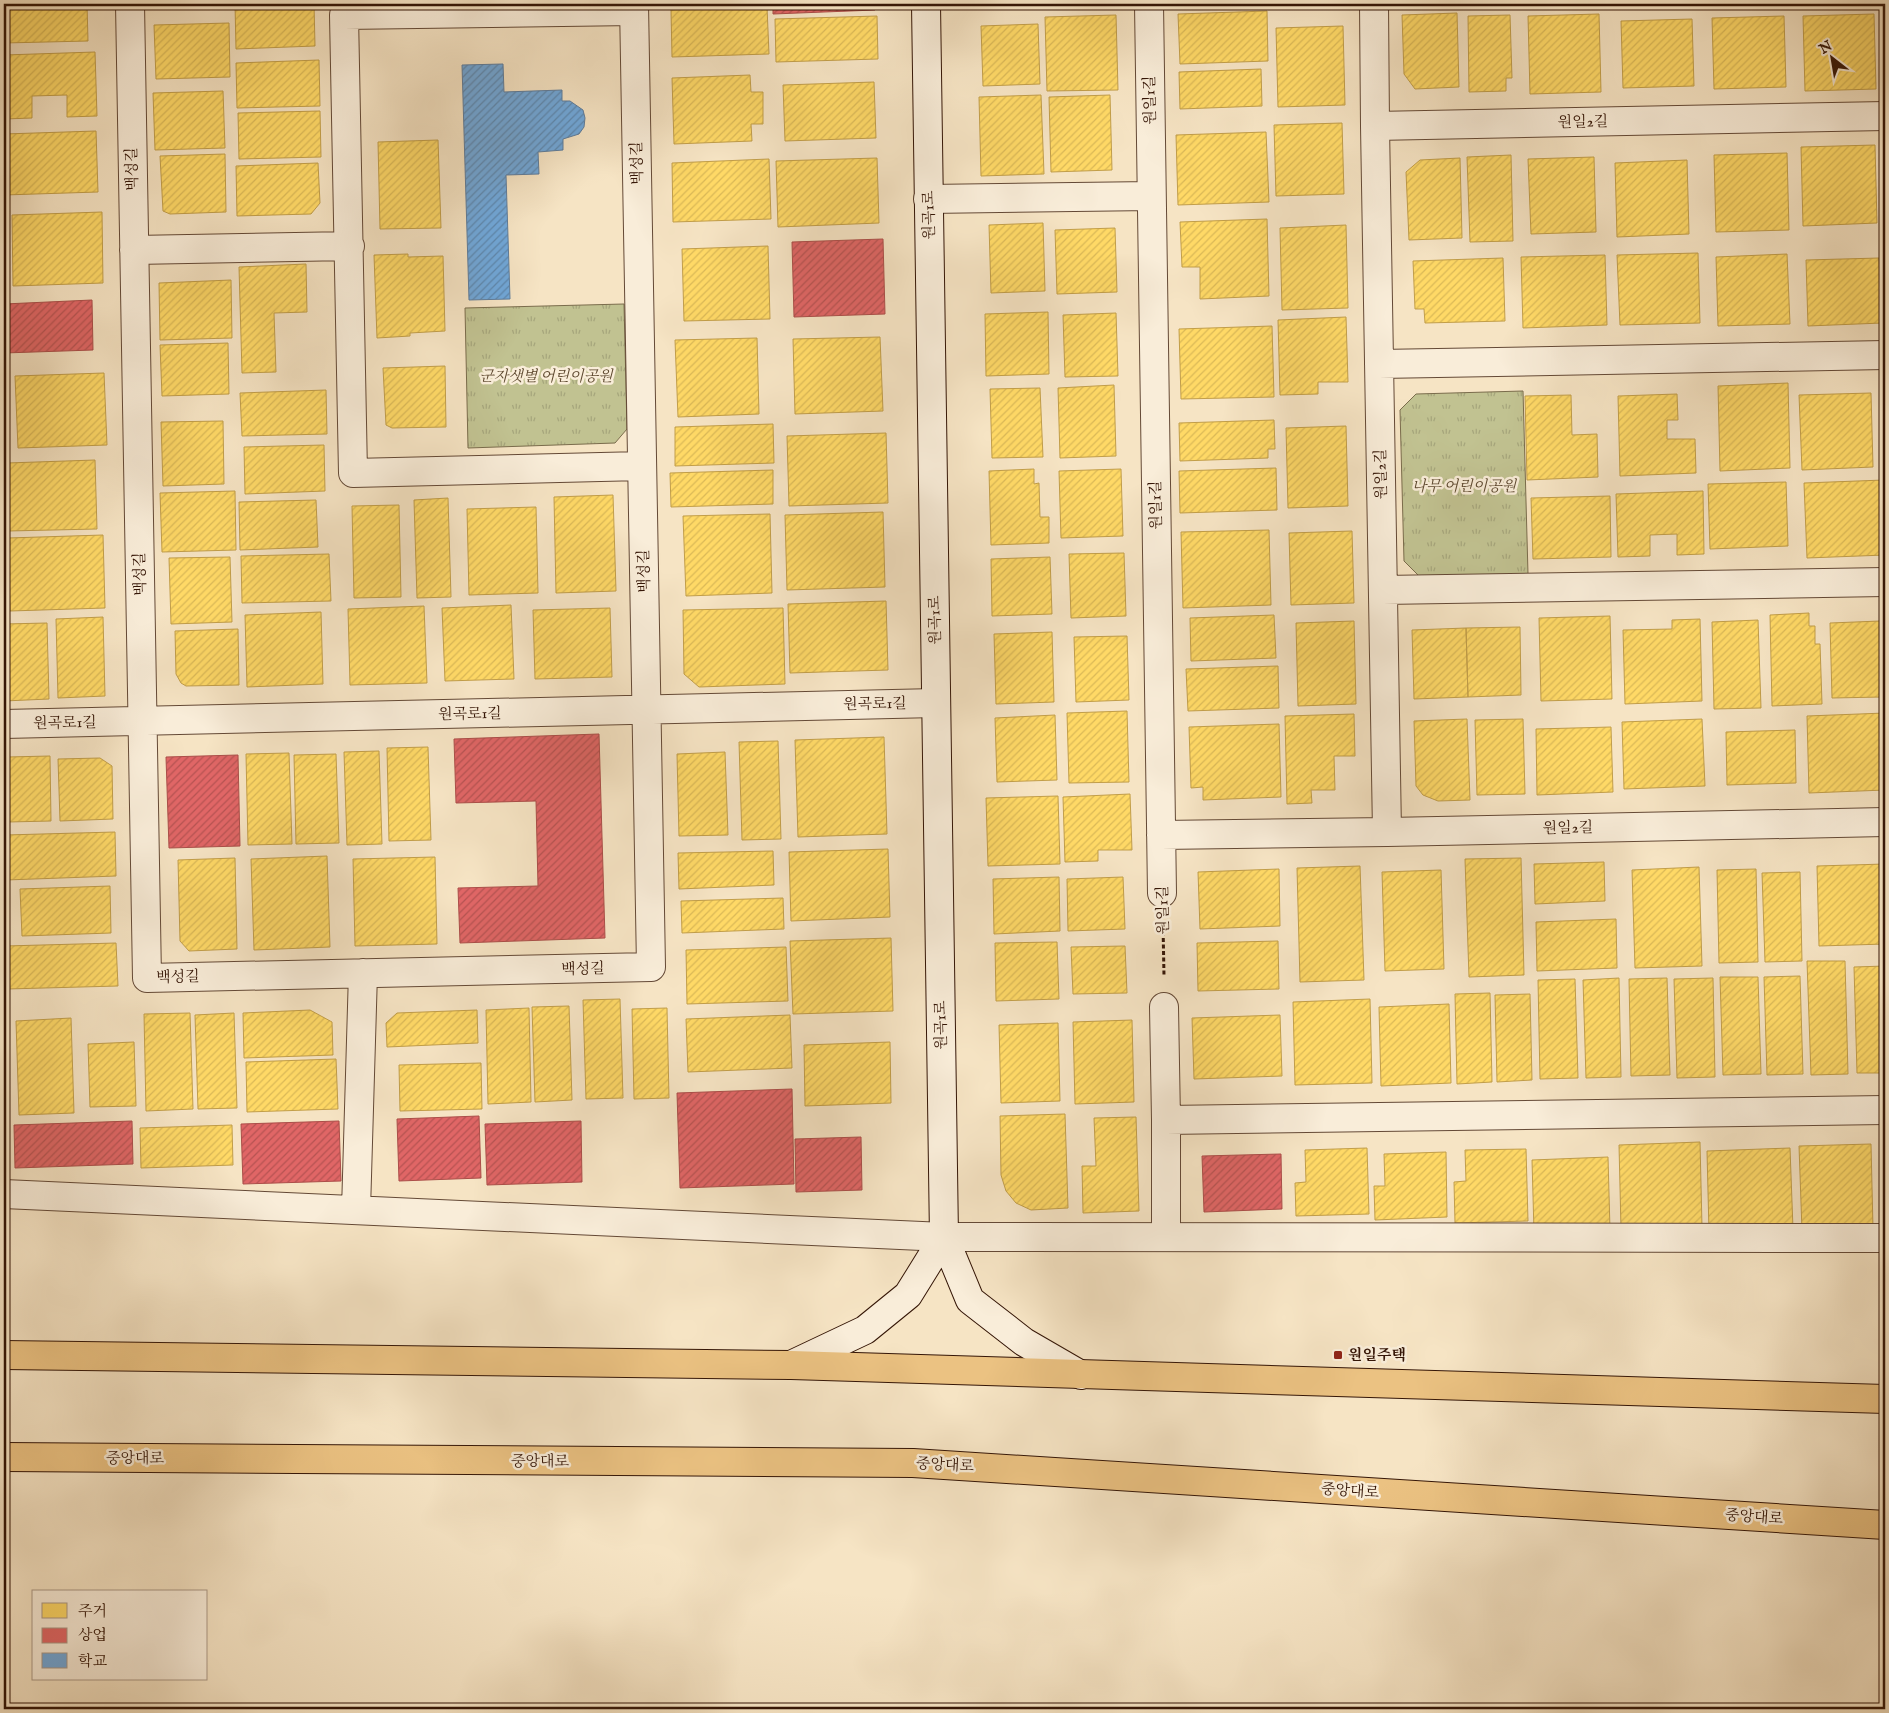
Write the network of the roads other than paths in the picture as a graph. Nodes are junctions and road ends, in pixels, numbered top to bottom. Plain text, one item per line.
1 (130, 4) edge
2 (926, 4) edge
3 (1149, 4) edge
4 (1374, 4) edge
5 (634, 8) edge
6 (1885, 116) edge
7 (1376, 126) junction
8 (1151, 196) junction
9 (928, 199) junction
10 (350, 246) junction
11 (134, 250) junction
12 (1885, 355) edge
13 (1379, 364) junction
14 (642, 466) junction
15 (1885, 582) edge
16 (1383, 590) junction
17 (936, 703) junction
18 (647, 710) junction
19 (142, 721) junction
20 (4, 724) edge
21 (1885, 822) edge
22 (1386, 832) junction
23 (1162, 835) junction
24 (1162, 893) road end
25 (363, 974) junction
26 (1164, 1007) road end
27 (1885, 1110) edge
28 (1166, 1120) junction
29 (4, 1194) edge
30 (356, 1210) junction
31 (944, 1237) junction
32 (1166, 1237) junction
33 (1885, 1238) edge
34 (10, 1351) edge
35 (791, 1365) junction
36 (1081, 1375) junction
37 (1885, 1399) edge
38 (4, 1457) edge
39 (1885, 1525) edge

1 - 11 street, 백성길
2 - 9 street, 원곡1로
3 - 8 street, 원일1길
4 - 7 street
5 - 10 street, 백성길
5 - 14 street, 백성길
6 - 7 street, 원일2길
7 - 13 street, 원일2길
8 - 9 street
8 - 23 street, 원일1길
9 - 17 street, 원곡1로
10 - 11 street
10 - 14 street, 백성길
11 - 19 street, 백성길
12 - 13 street
13 - 16 street, 원일2길
14 - 18 street, 백성길
15 - 16 street
16 - 22 street, 원일2길
17 - 18 street, 원곡로1길
17 - 31 street, 원곡1로
18 - 19 street, 원곡로1길
18 - 25 street, 백성길
19 - 20 street, 원곡로1길
19 - 25 street, 백성길
21 - 22 street, 원일2길
22 - 23 street
23 - 24 street, 원일1길
25 - 30 street
26 - 28 street
27 - 28 street
28 - 32 street
29 - 30 street
30 - 31 street
31 - 32 street
31 - 35 street
31 - 36 street
32 - 33 street
34 - 35 main road
35 - 36 main road
36 - 37 main road
38 - 39 main road, 중앙대로

